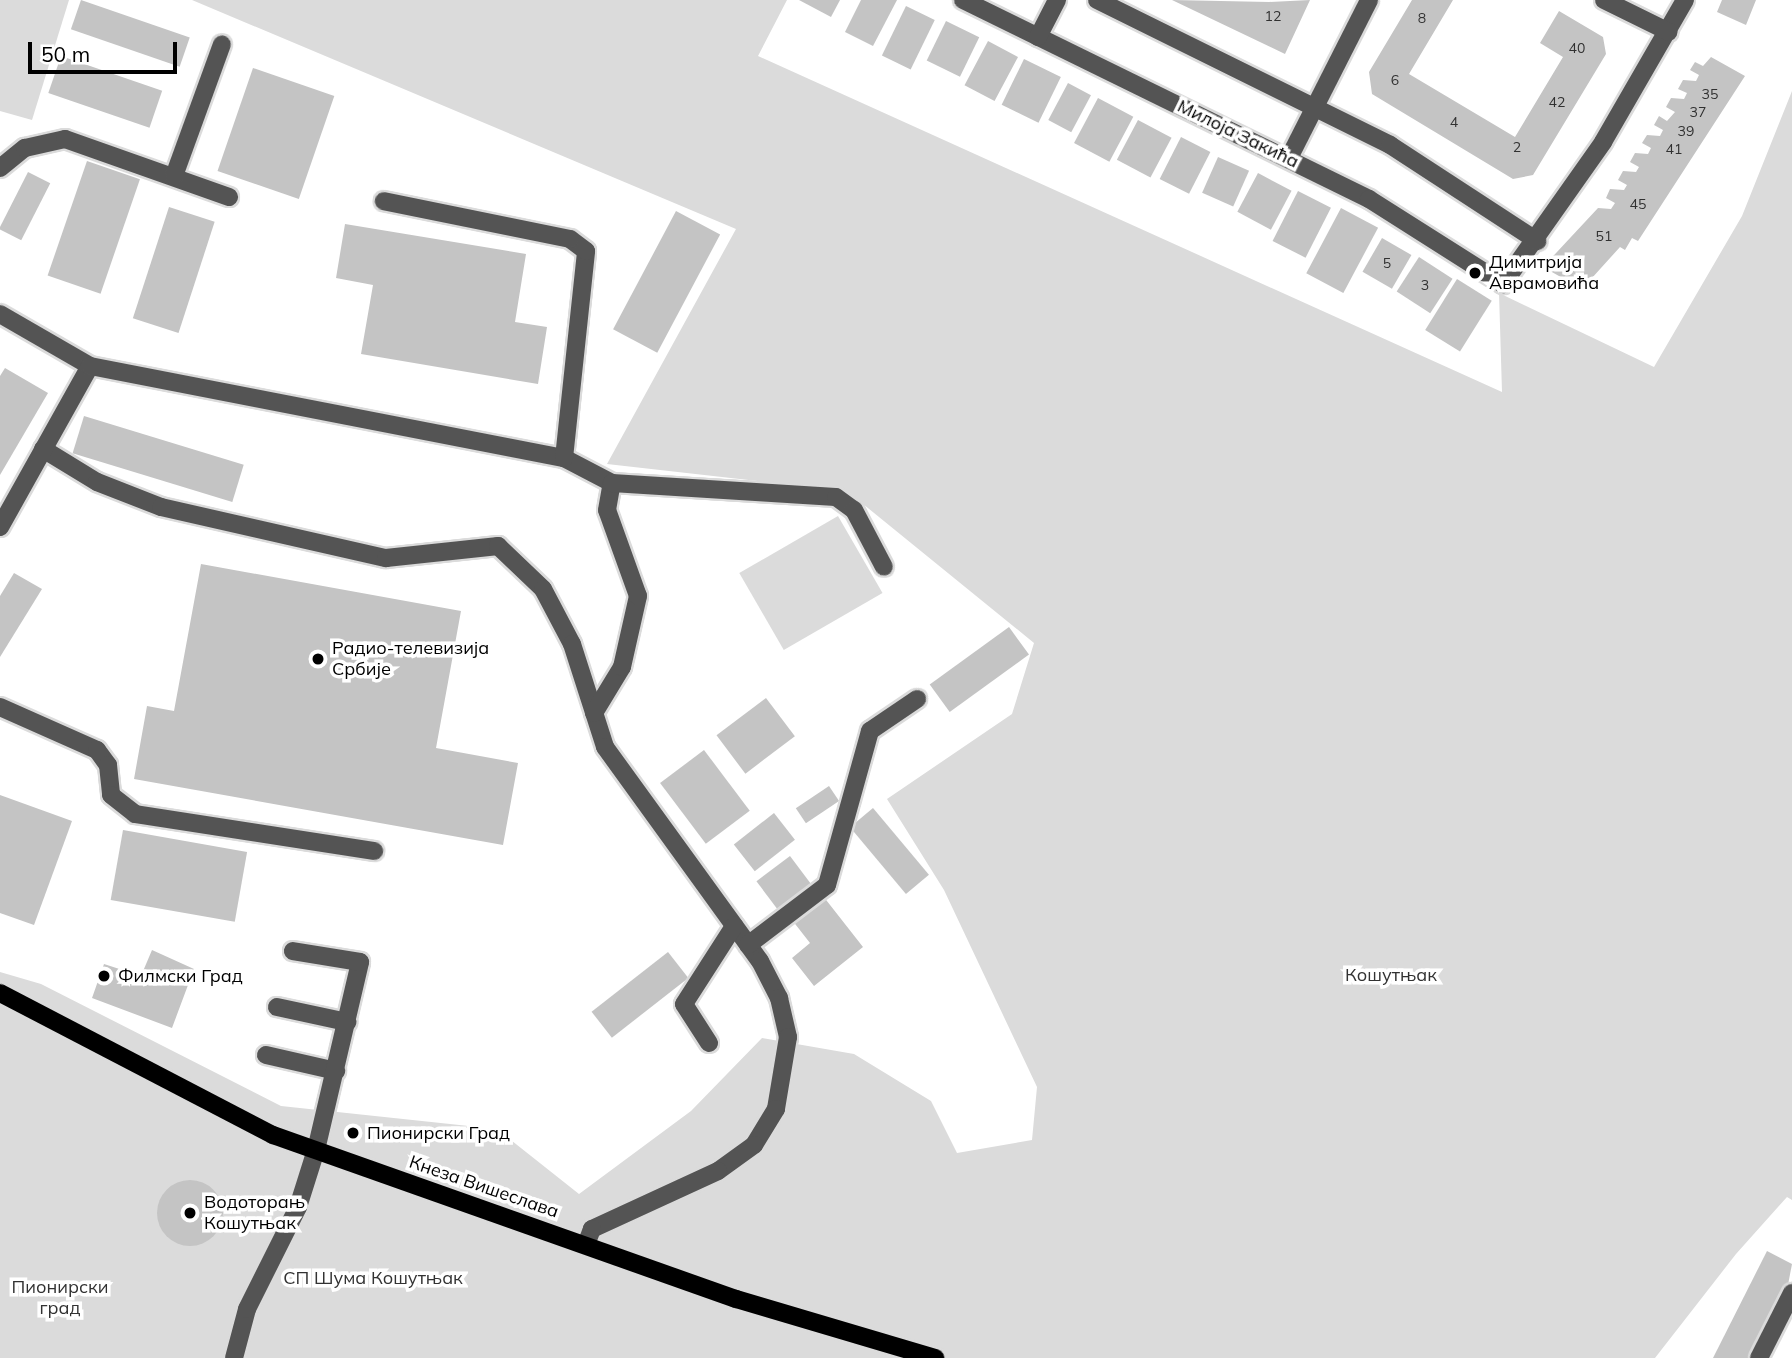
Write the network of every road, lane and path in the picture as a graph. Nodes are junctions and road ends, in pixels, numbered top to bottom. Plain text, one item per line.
1 (963, 0) edge
2 (1057, 0) edge
3 (1097, 0) edge
4 (1369, 0) edge
5 (1604, 0) edge
6 (1685, 0) edge
7 (1669, 32) junction
8 (1038, 37) junction
9 (222, 44) dead end
10 (1314, 108) junction
11 (1289, 158) junction
12 (0, 168) edge
13 (174, 176) junction
14 (229, 197) dead end
15 (384, 201) dead end
16 (1537, 241) junction
17 (0, 313) edge
18 (90, 366) junction
19 (43, 449) junction
20 (564, 458) junction
21 (612, 483) junction
22 (0, 527) edge
23 (884, 567) dead end
24 (917, 699) dead end
25 (0, 707) edge
26 (594, 713) junction
27 (374, 851) dead end
28 (734, 926) junction
29 (748, 945) junction
30 (293, 951) dead end
31 (0, 993) edge
32 (277, 1007) dead end
33 (347, 1022) junction
34 (709, 1043) dead end
35 (266, 1055) dead end
36 (336, 1071) junction
37 (316, 1150) junction
38 (586, 1245) junction
39 (1792, 1293) edge
40 (234, 1358) edge
41 (935, 1358) edge
42 (1759, 1358) edge

1 - 8 street, Милоја Закића
2 - 8 street
3 - 10 street
4 - 10 street
5 - 7 street
6 - 7 street
7 - 16 street
8 - 11 street, Милоја Закића
9 - 13 street
10 - 11 street
10 - 16 street
11 - 16 street, Милоја Закића
12 - 13 street
13 - 14 street
15 - 20 street
17 - 18 street
18 - 19 street
18 - 20 street
19 - 22 street
19 - 26 street
20 - 21 street
21 - 23 street
21 - 26 street
24 - 29 street
25 - 27 street
26 - 28 street
28 - 29 street
28 - 34 street
29 - 38 street
30 - 33 street
31 - 37 main road, Кнеза Вишеслава
32 - 33 street
33 - 36 street
35 - 36 street
36 - 37 street
37 - 38 main road, Кнеза Вишеслава
37 - 40 street
38 - 41 main road, Кнеза Вишеслава
39 - 42 street

